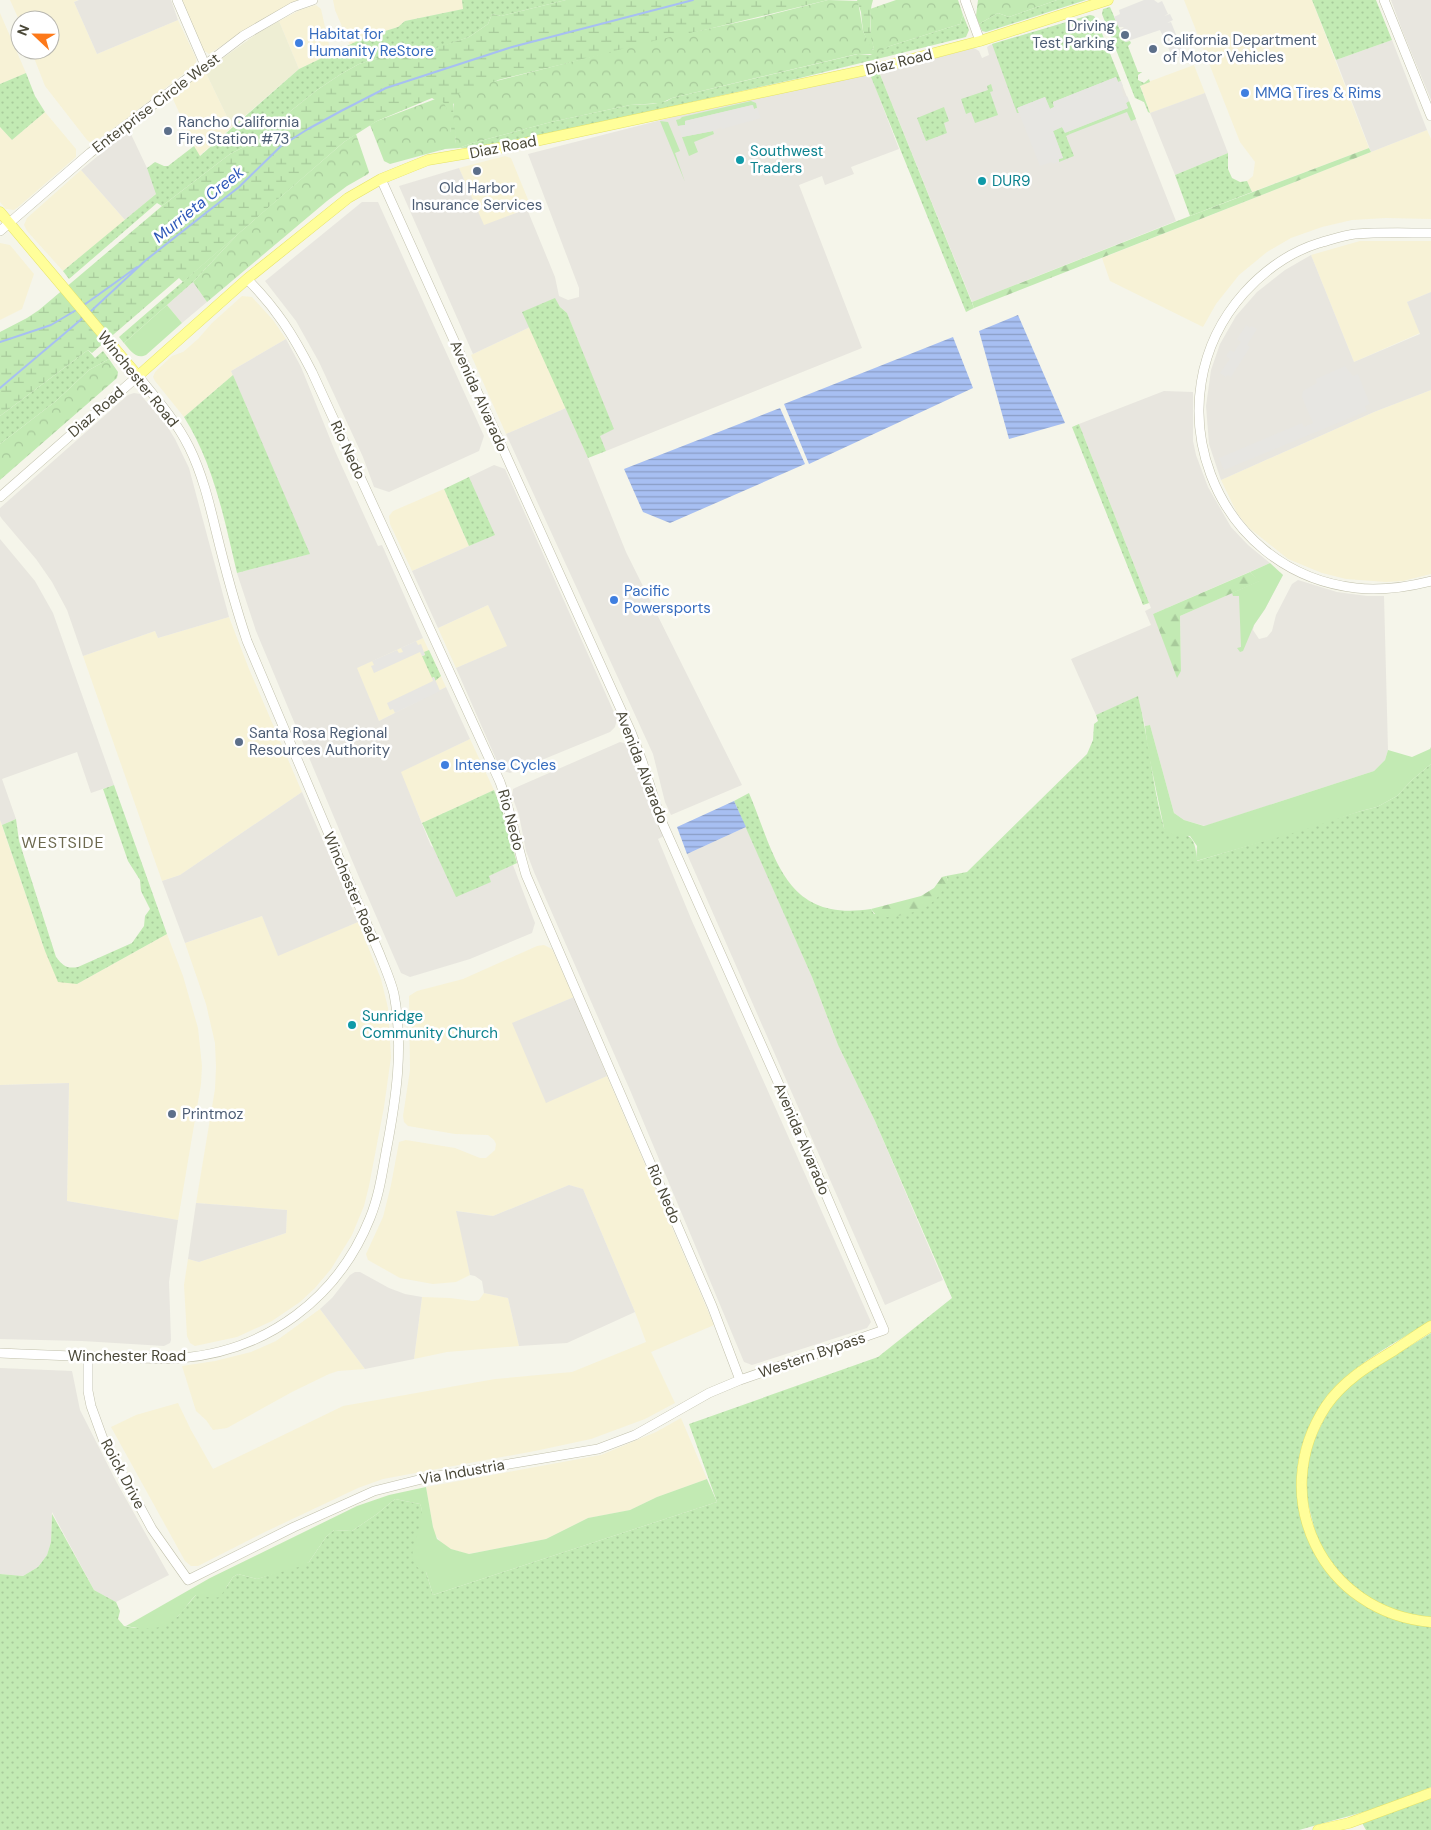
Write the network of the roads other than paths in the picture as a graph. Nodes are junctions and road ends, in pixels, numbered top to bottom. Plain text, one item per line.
1 (177, 0) edge
2 (313, 0) edge
3 (965, 0) edge
4 (1108, 0) edge
5 (1384, 0) edge
6 (980, 41) junction
7 (205, 65) junction
8 (1431, 116) edge
9 (381, 179) junction
10 (0, 212) edge
11 (10, 223) junction
12 (0, 231) edge
13 (1431, 233) edge
14 (247, 279) junction
15 (138, 376) junction
16 (0, 497) edge
17 (1431, 581) edge
18 (1431, 1326) edge
19 (884, 1330) joint
20 (0, 1353) edge
21 (88, 1357) junction
22 (740, 1380) junction
23 (188, 1580) joint
24 (1431, 1622) edge
25 (1431, 1793) edge
26 (1350, 1826) edge
27 (1318, 1830) edge

1 - 7 street
2 - 7 street, Enterprise Circle West
3 - 6 street
4 - 6 main road, Diaz Road
5 - 8 street
6 - 9 main road, Diaz Road
7 - 11 street, Enterprise Circle West
9 - 14 main road, Diaz Road
9 - 19 street, Avenida Alvarado
10 - 11 main road, Winchester Road
11 - 12 street, Enterprise Circle West
11 - 15 main road, Winchester Road
13 - 17 street
14 - 15 main road, Diaz Road
14 - 22 street, Rio Nedo
15 - 16 street, Diaz Road
15 - 21 street, Winchester Road
18 - 24 main road
19 - 22 street, Western Bypass
20 - 21 street, Winchester Road
21 - 23 street, Roick Drive
22 - 23 street, Via Industria
25 - 26 main road
26 - 27 main road

